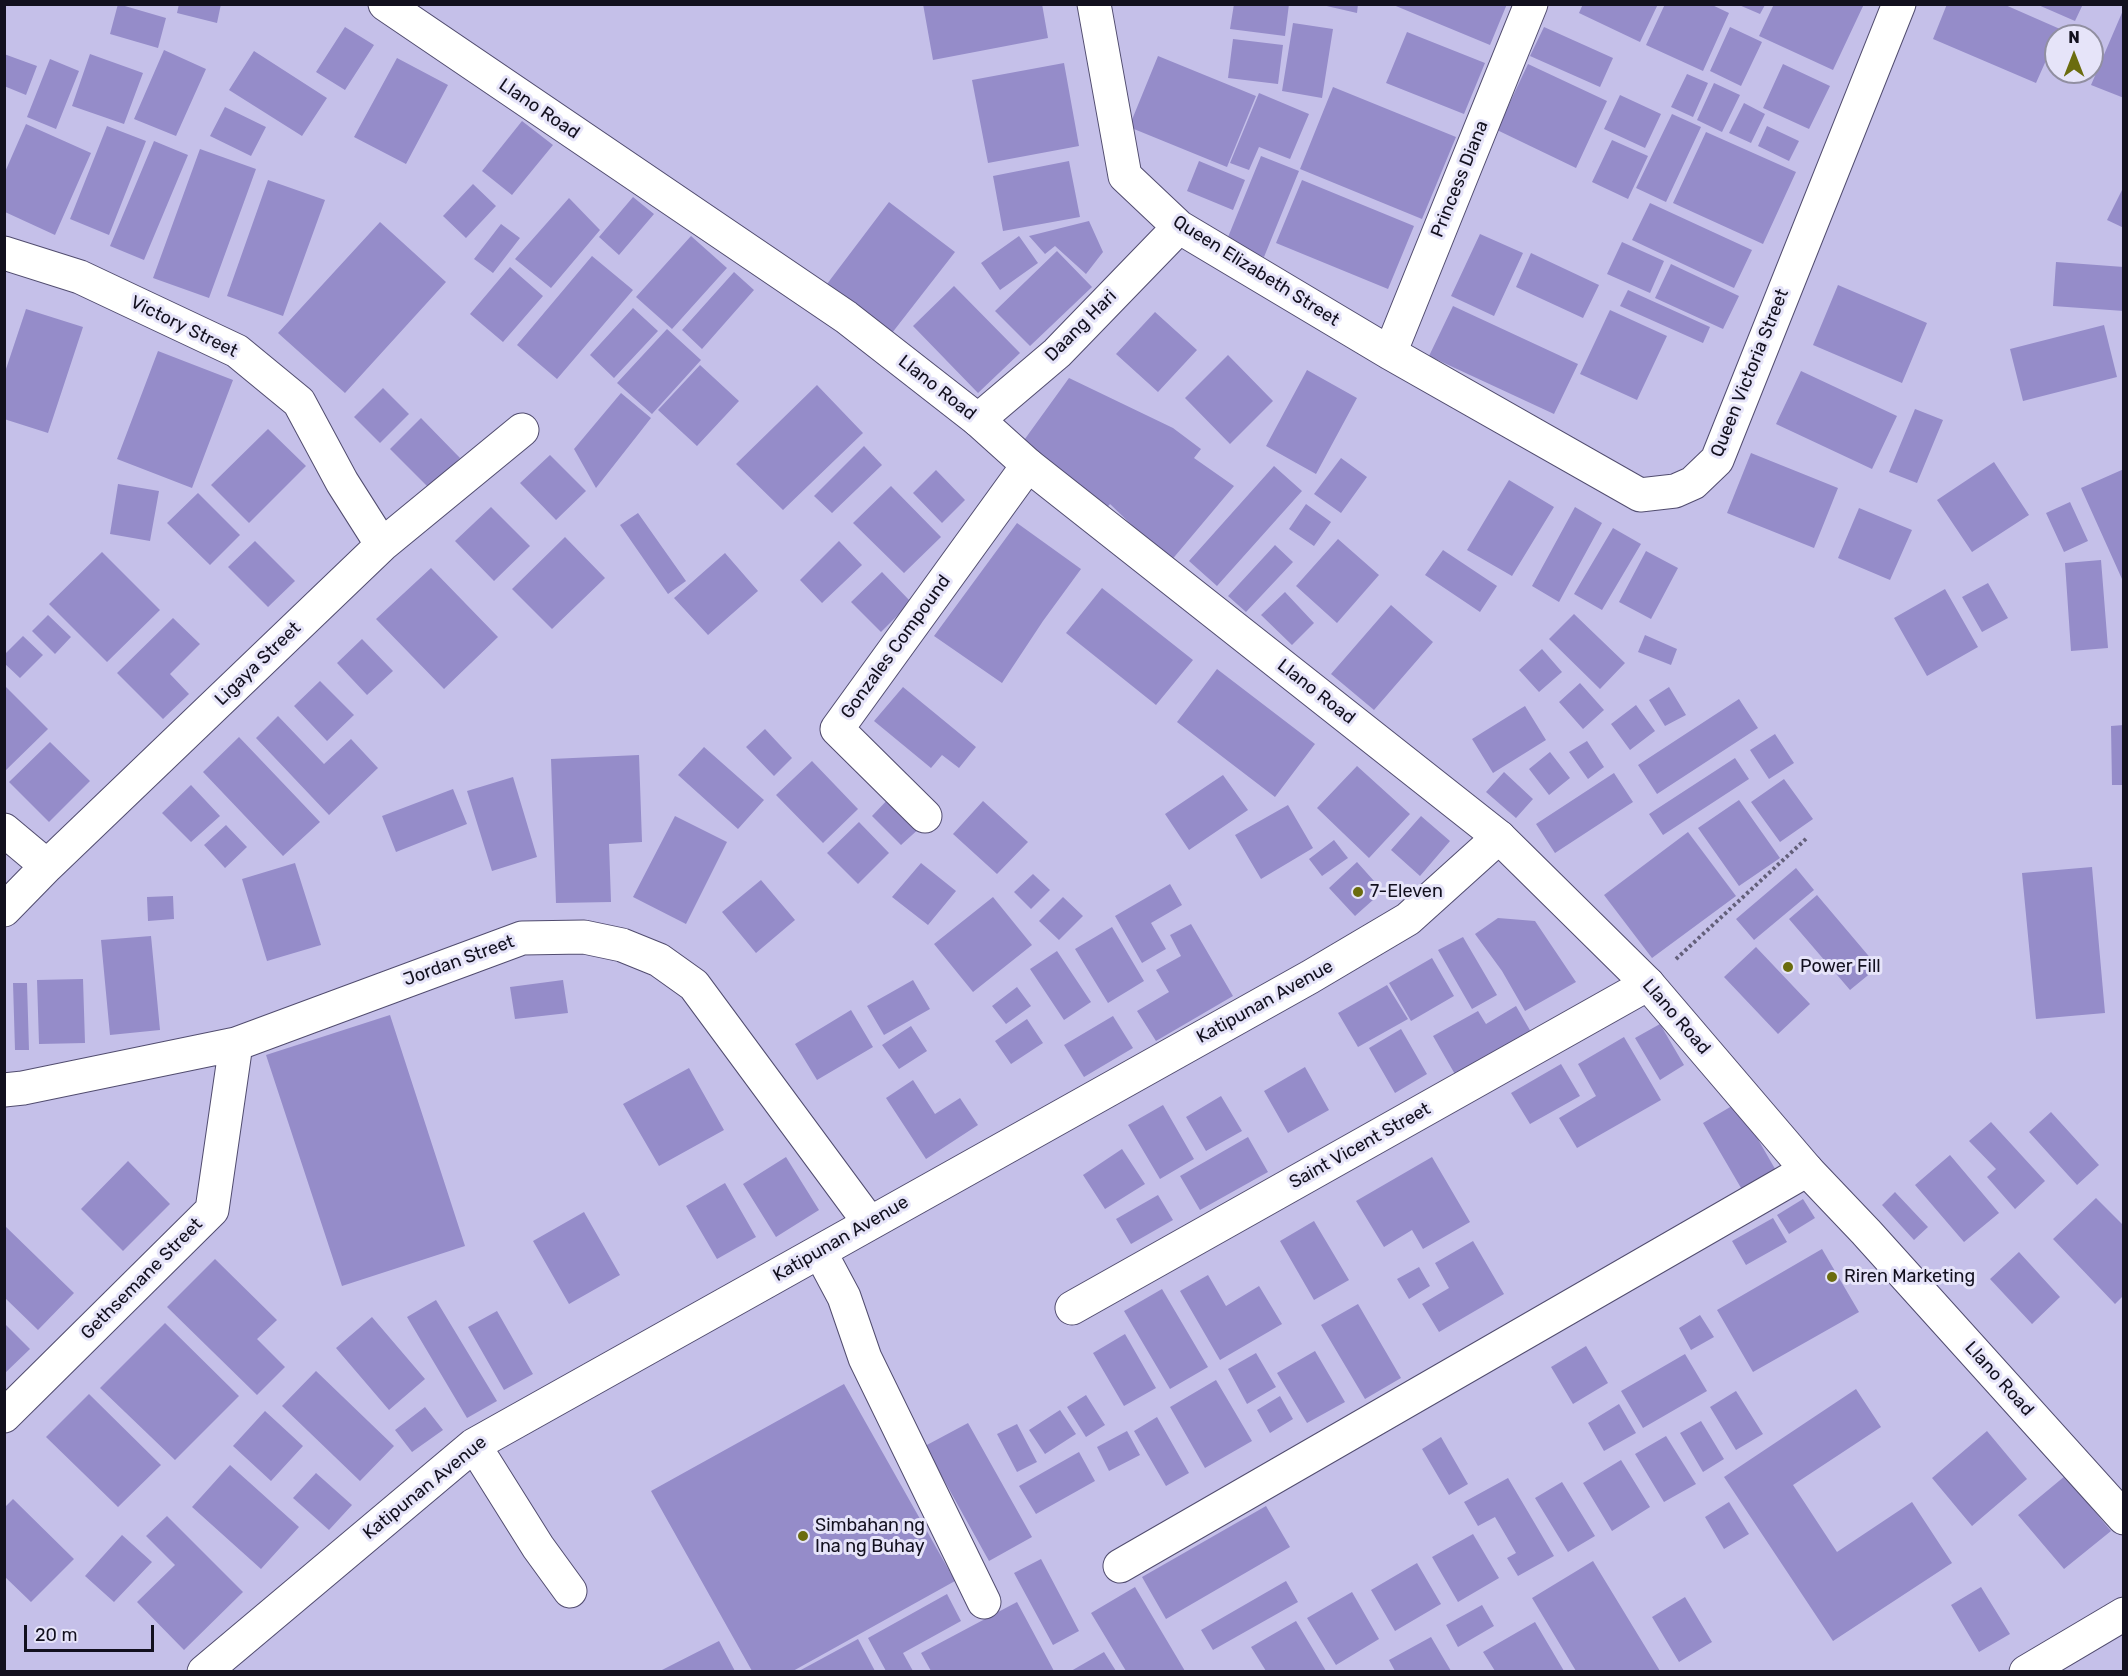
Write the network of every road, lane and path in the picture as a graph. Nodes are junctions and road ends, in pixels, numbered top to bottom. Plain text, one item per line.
1 (385, 4) edge
2 (1094, 4) edge
3 (1531, 4) edge
4 (1899, 4) edge
5 (1179, 227) junction
6 (4, 253) edge
7 (1390, 353) junction
8 (978, 420) junction
9 (522, 430) dead end
10 (1028, 465) junction
11 (382, 545) junction
12 (926, 816) dead end
13 (4, 830) edge
14 (1499, 837) junction
15 (1808, 837) dead end
16 (47, 866) junction
17 (4, 910) edge
18 (1648, 984) junction
19 (236, 1044) junction
20 (4, 1090) edge
21 (1807, 1170) junction
22 (869, 1222) junction
23 (820, 1252) junction
24 (1072, 1308) dead end
25 (4, 1416) edge
26 (474, 1445) junction
27 (2124, 1518) edge
28 (1120, 1566) dead end
29 (570, 1591) dead end
30 (984, 1602) dead end
31 (2124, 1614) edge
32 (204, 1671) edge
33 (2026, 1671) edge

1 - 8 street, Llano Road
2 - 5 street, Queen Elizabeth Street
3 - 7 street, Princess Diana
4 - 7 street, Queen Victoria Street
5 - 7 street, Queen Elizabeth Street
5 - 8 street, Daang Hari
6 - 11 street, Victory Street
8 - 10 street, Llano Road
9 - 11 street, Ligaya Street
10 - 12 street, Gonzales Compound
10 - 14 street, Llano Road
11 - 16 street, Ligaya Street
13 - 16 street
14 - 18 street, Llano Road
14 - 22 street, Katipunan Avenue
15 - 18 path
16 - 17 street, Ligaya Street
18 - 21 street, Llano Road
18 - 24 street, Saint Vicent Street
19 - 20 street, Jordan Street
19 - 22 street, Jordan Street
19 - 25 street, Gethsemane Street
21 - 27 street, Llano Road
21 - 28 street
22 - 23 street, Katipunan Avenue
23 - 26 street, Katipunan Avenue
23 - 30 street
26 - 29 street
26 - 32 street, Katipunan Avenue
31 - 33 street

